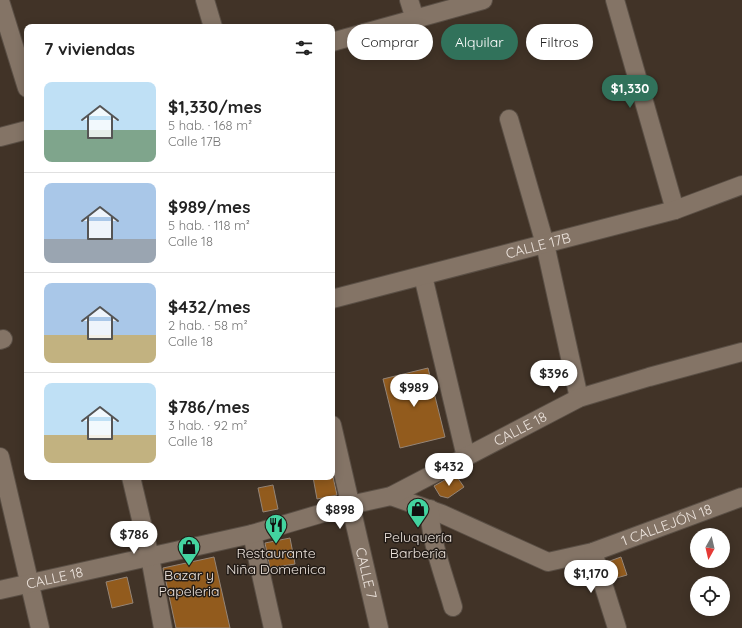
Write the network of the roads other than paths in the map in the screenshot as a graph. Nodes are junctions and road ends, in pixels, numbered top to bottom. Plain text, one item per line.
1 (205, 0) edge
2 (409, 0) edge
3 (483, 0) edge
4 (615, 0) edge
5 (0, 1) edge
6 (415, 19) junction
7 (212, 24) edge
8 (335, 41) edge
9 (24, 78) edge
10 (509, 119) dead end
11 (24, 131) edge
12 (0, 138) edge
13 (742, 185) edge
14 (674, 210) junction
15 (545, 244) junction
16 (423, 276) junction
17 (335, 298) edge
18 (742, 352) edge
19 (579, 398) junction
20 (335, 438) edge
21 (0, 457) edge
22 (466, 457) junction
23 (132, 480) edge
24 (391, 496) junction
25 (742, 497) edge
26 (350, 505) junction
27 (430, 510) junction
28 (252, 534) junction
29 (593, 552) junction
30 (150, 557) junction
31 (31, 583) junction
32 (0, 590) edge
33 (453, 607) dead end
34 (40, 628) edge
35 (163, 628) edge
36 (272, 628) edge
37 (379, 628) edge
38 (617, 628) edge

1 - 7 street
2 - 6 street
3 - 6 street
4 - 14 street
5 - 9 street
6 - 8 street
10 - 15 street
11 - 12 street
13 - 14 street, CALLE 17B
14 - 15 street, CALLE 17B
15 - 16 street, CALLE 17B
15 - 19 street
16 - 17 street, CALLE 17B
16 - 22 street
18 - 19 street, CALLE 18
19 - 22 street, CALLE 18
20 - 26 street, CALLE 7
21 - 31 street
22 - 24 street, CALLE 18
23 - 30 street
24 - 26 street, CALLE 18
24 - 27 street, 1 CALLEJÓN 18
25 - 29 street, 1 CALLEJÓN 18
26 - 28 street, CALLE 18
26 - 37 street, CALLE 7
27 - 29 street, 1 CALLEJÓN 18
27 - 33 street
28 - 30 street, CALLE 18
28 - 36 street
29 - 38 street
30 - 31 street, CALLE 18
30 - 35 street
31 - 32 street, CALLE 18
31 - 34 street

